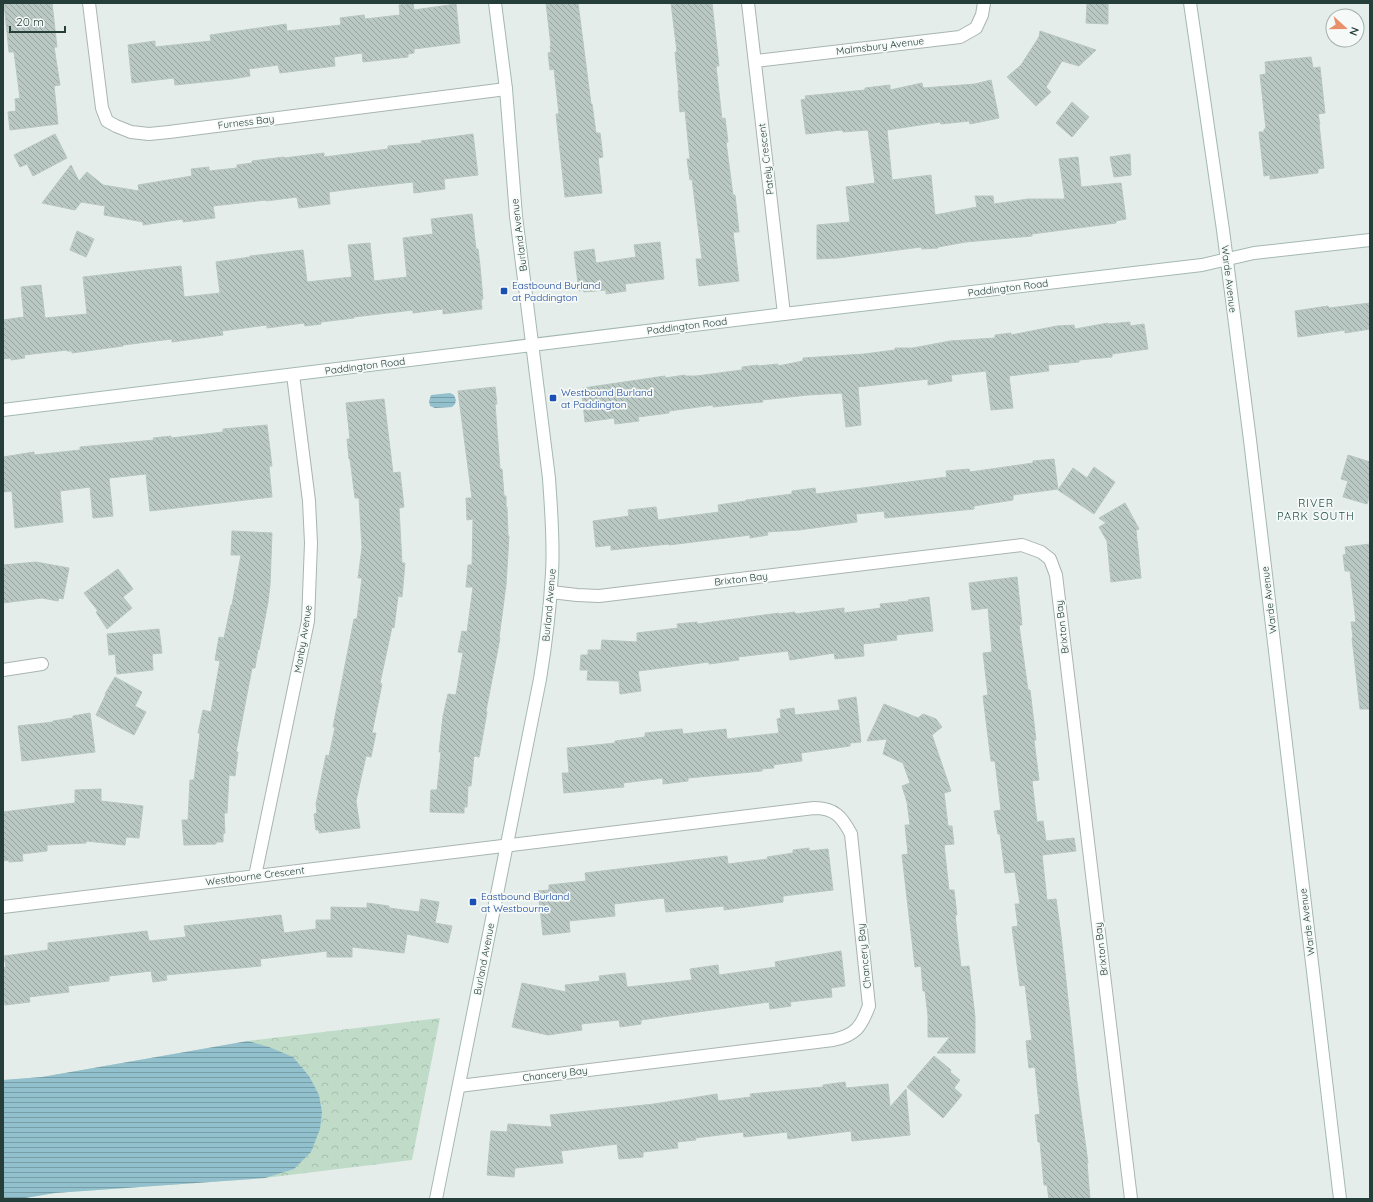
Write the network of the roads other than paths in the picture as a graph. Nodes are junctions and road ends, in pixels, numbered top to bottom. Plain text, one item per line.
1 (89, 3) edge
2 (495, 3) edge
3 (748, 3) edge
4 (984, 3) edge
5 (1190, 3) edge
6 (755, 61) junction
7 (506, 89) junction
8 (1370, 240) edge
9 (1227, 260) junction
10 (784, 314) junction
11 (533, 345) junction
12 (293, 375) junction
13 (3, 410) edge
14 (551, 592) junction
15 (42, 664) dead end
16 (3, 670) edge
17 (507, 846) junction
18 (255, 876) junction
19 (3, 907) edge
20 (459, 1086) junction
21 (436, 1199) edge
22 (1131, 1199) edge
23 (1340, 1199) edge

1 - 7 street, Furness Bay
2 - 7 street, Burland Avenue
3 - 6 street, Pately Crescent
4 - 6 street, Malmsbury Avenue
5 - 9 street, Warde Avenue
6 - 10 street, Pately Crescent
7 - 11 street, Burland Avenue
8 - 9 street, Paddington Road
9 - 10 street, Paddington Road
9 - 23 street, Warde Avenue
10 - 11 street, Paddington Road
11 - 12 street, Paddington Road
11 - 14 street, Burland Avenue
12 - 13 street, Paddington Road
12 - 18 street, Manby Avenue
14 - 17 street, Burland Avenue
14 - 22 street, Brixton Bay
15 - 16 street
17 - 18 street, Westbourne Crescent
17 - 20 street, Burland Avenue
17 - 20 street, Chancery Bay
18 - 19 street, Westbourne Crescent
20 - 21 street, Burland Avenue

